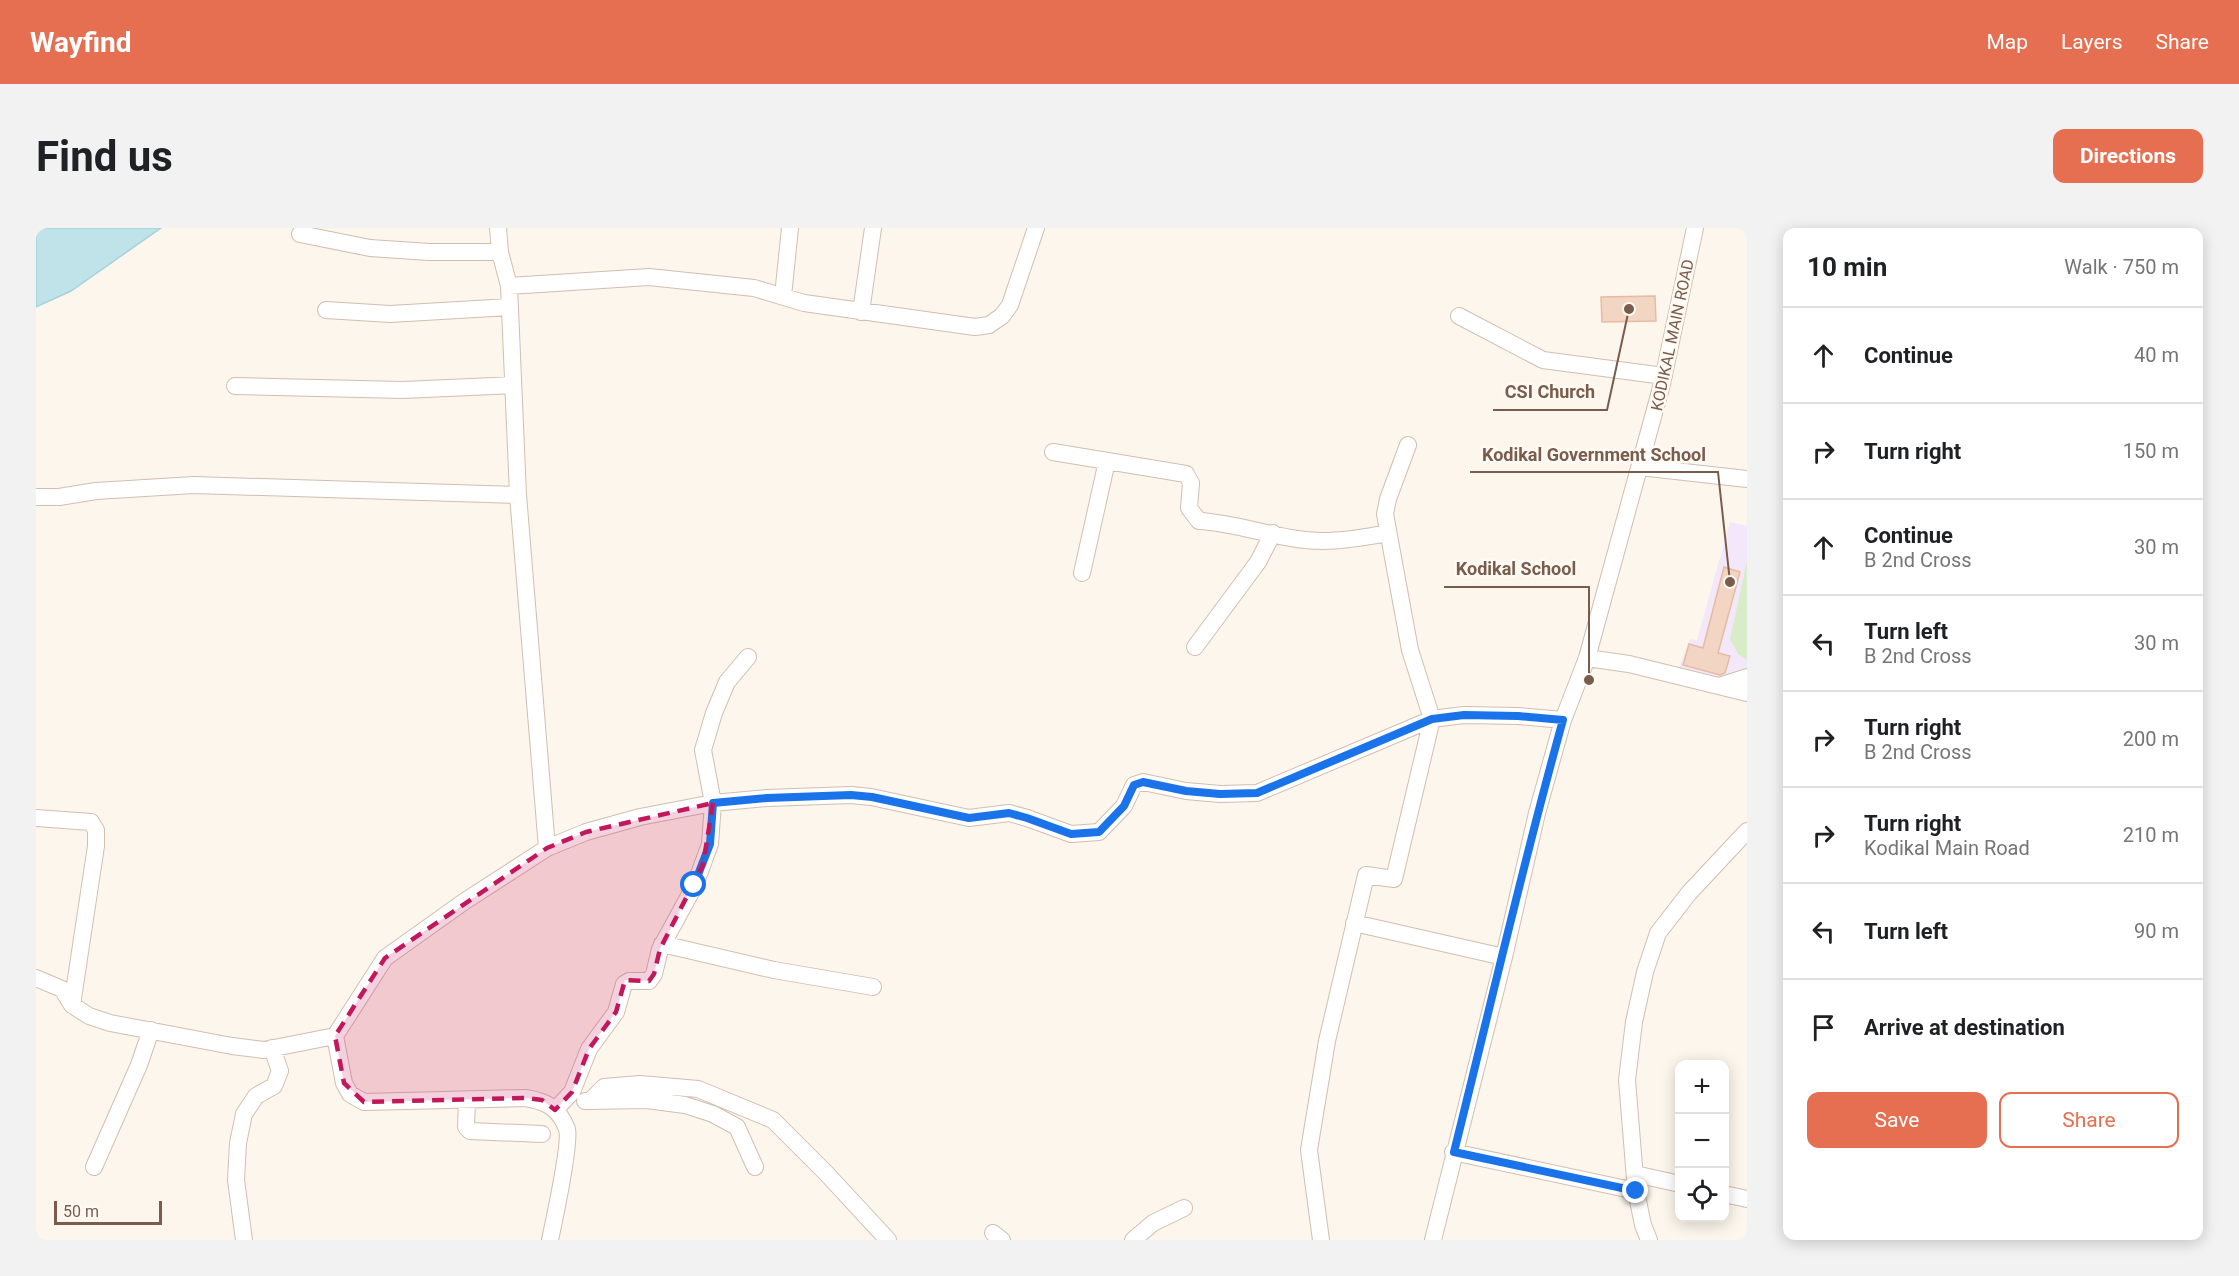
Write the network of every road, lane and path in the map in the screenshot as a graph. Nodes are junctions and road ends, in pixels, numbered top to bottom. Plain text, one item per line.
1 (498, 228) edge
2 (790, 228) edge
3 (873, 228) edge
4 (1036, 228) edge
5 (1695, 228) edge
6 (300, 234) dead end
7 (500, 252) junction
8 (509, 286) junction
9 (783, 297) junction
10 (510, 307) junction
11 (326, 310) dead end
12 (861, 312) junction
13 (1459, 316) dead end
14 (1664, 376) junction
15 (513, 385) junction
16 (236, 386) dead end
17 (1408, 445) dead end
18 (1053, 452) dead end
19 (1107, 461) junction
20 (1640, 467) junction
21 (1747, 479) edge
22 (518, 495) junction
23 (36, 497) edge
24 (1273, 533) junction
25 (1388, 533) junction
26 (1082, 573) dead end
27 (1195, 647) dead end
28 (748, 657) dead end
29 (1587, 658) junction
30 (1747, 677) edge
31 (1719, 686) junction
32 (1747, 693) edge
33 (1432, 719) junction
34 (1563, 720) junction
35 (713, 803) junction
36 (36, 818) edge
37 (1747, 831) edge
38 (547, 848) junction
39 (1354, 923) junction
40 (662, 944) junction
41 (1504, 957) junction
42 (36, 978) edge
43 (873, 987) dead end
44 (72, 1005) junction
45 (151, 1030) junction
46 (336, 1036) junction
47 (272, 1048) junction
48 (467, 1100) junction
49 (590, 1101) junction
50 (559, 1105) junction
51 (542, 1134) dead end
52 (1454, 1152) junction
53 (94, 1167) dead end
54 (755, 1167) dead end
55 (1635, 1183) junction
56 (1675, 1184) edge
57 (1729, 1195) edge
58 (1747, 1199) edge
59 (1184, 1208) dead end
60 (244, 1240) edge
61 (550, 1240) edge
62 (888, 1240) edge
63 (1133, 1240) edge
64 (1321, 1240) edge
65 (1432, 1240) edge
66 (1649, 1240) edge

1 - 7 street
2 - 9 street
3 - 12 street
4 - 12 street
5 - 14 street, KODIKAL MAIN ROAD
6 - 7 street
7 - 8 street
8 - 9 street
8 - 10 street
9 - 12 street
10 - 11 street
10 - 15 street
13 - 14 street
14 - 20 street, KODIKAL MAIN ROAD
15 - 16 street
15 - 22 street
17 - 25 street
18 - 19 street
19 - 24 street
19 - 26 street
20 - 21 street
20 - 29 street, KODIKAL MAIN ROAD
22 - 23 street
22 - 38 street
24 - 25 street
24 - 27 street
25 - 33 street
28 - 35 street
29 - 31 street
29 - 34 street, KODIKAL MAIN ROAD
30 - 31 street
31 - 32 street
33 - 34 street
33 - 35 street
33 - 39 street
34 - 41 street, KODIKAL MAIN ROAD
35 - 38 street
35 - 40 street
36 - 44 street
37 - 55 street
38 - 46 street
39 - 41 street
39 - 64 street
40 - 43 street
40 - 50 street
41 - 52 street, KODIKAL MAIN ROAD
42 - 44 street
44 - 45 street
45 - 47 street
45 - 53 street
46 - 47 street
46 - 48 street
47 - 60 street
48 - 50 street
48 - 51 street
49 - 50 street
49 - 54 street
49 - 62 street
50 - 61 street
52 - 55 street
52 - 65 street, KODIKAL MAIN ROAD
55 - 56 street
55 - 66 street
57 - 58 street
59 - 63 street

